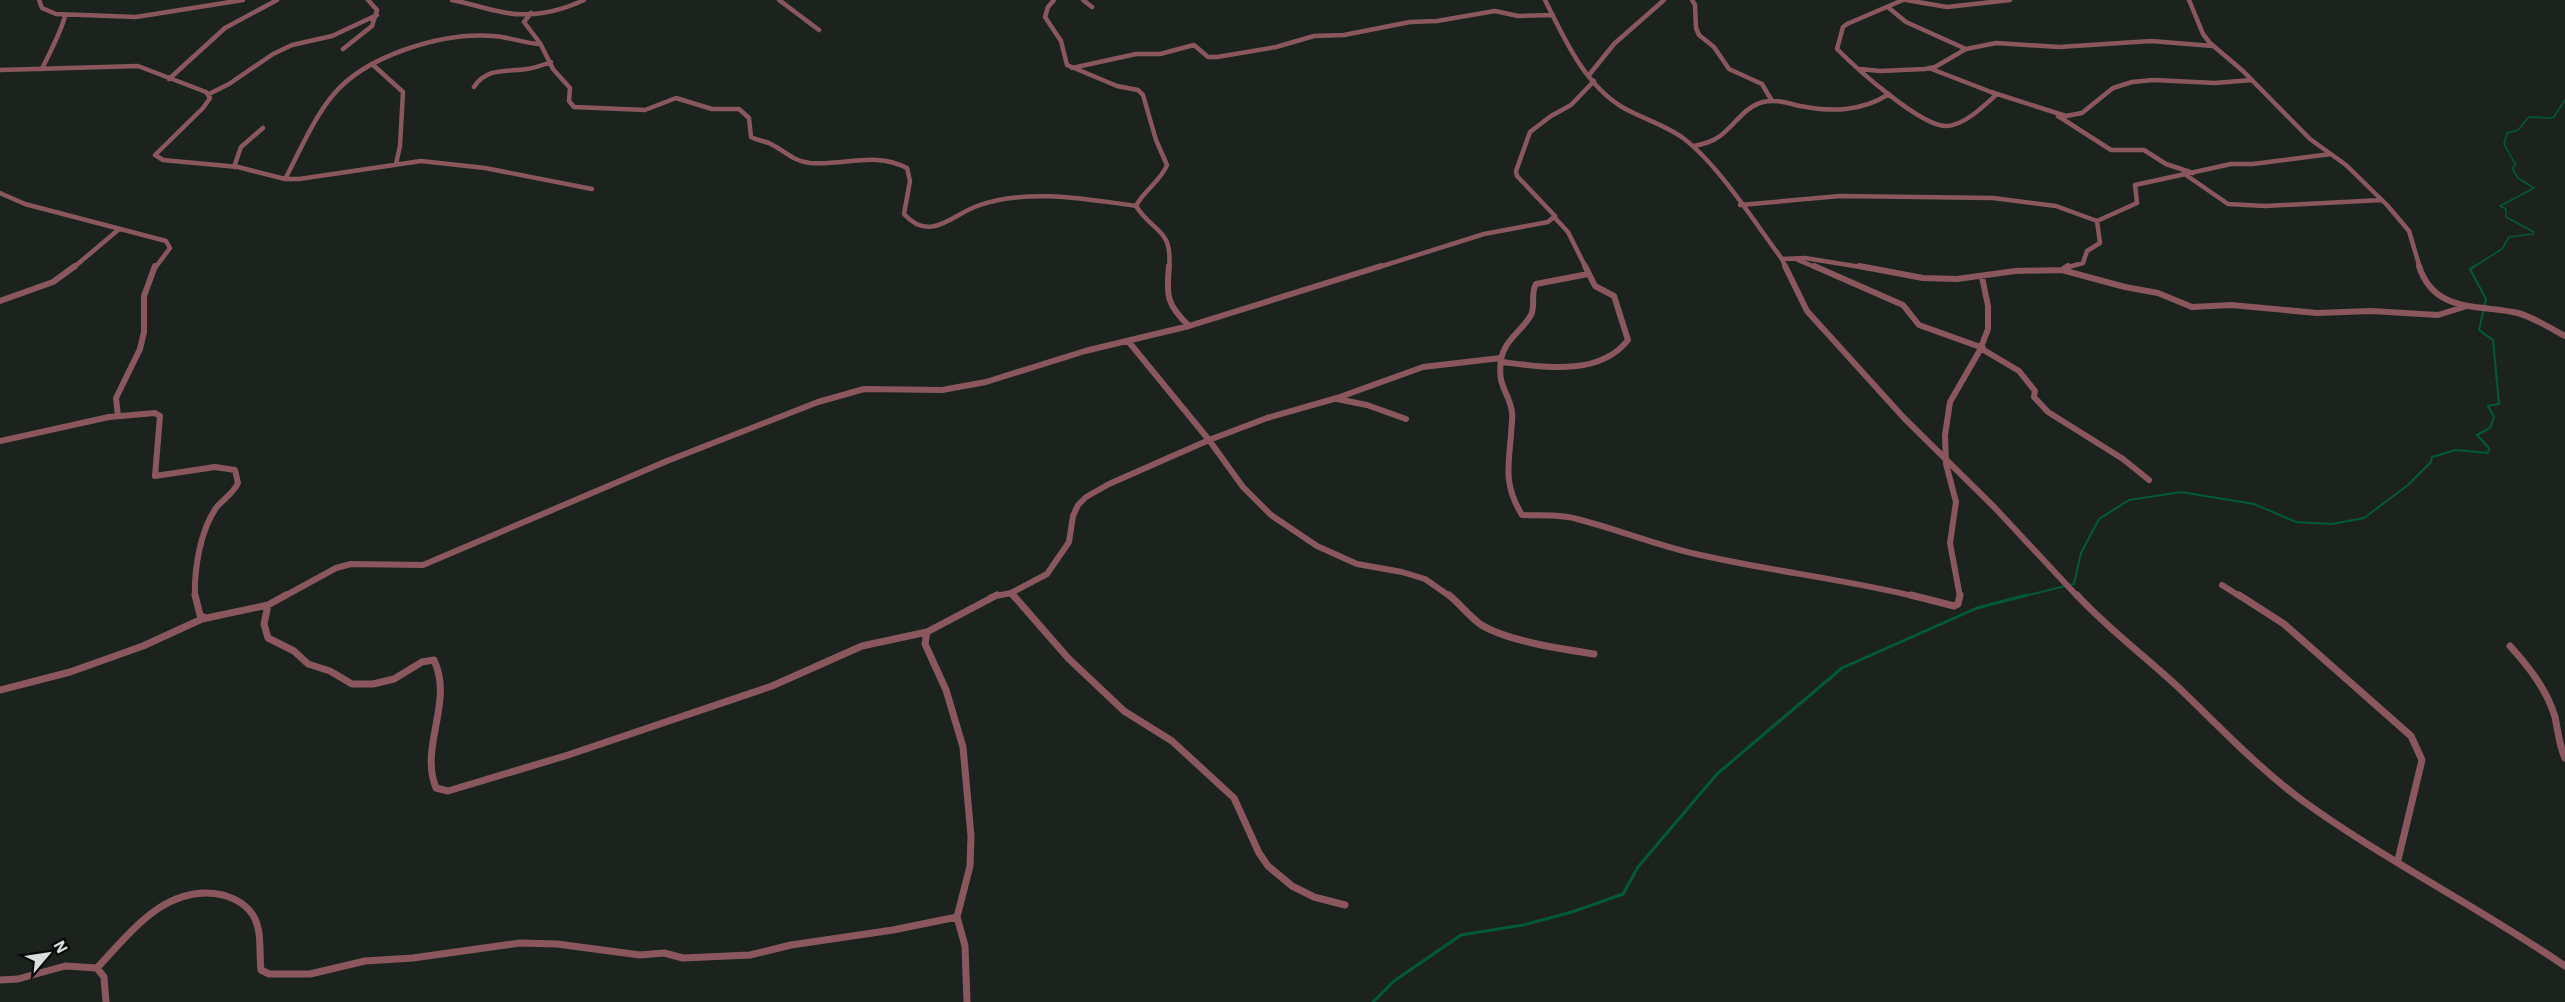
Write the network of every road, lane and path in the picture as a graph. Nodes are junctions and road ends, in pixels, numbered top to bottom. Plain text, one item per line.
1 (39, 0) edge
2 (243, 0) edge
3 (277, 0) edge
4 (368, 0) edge
5 (452, 0) edge
6 (584, 0) edge
7 (779, 0) edge
8 (1054, 0) edge
9 (1083, 0) edge
10 (1545, 0) edge
11 (1664, 0) edge
12 (1692, 0) edge
13 (1904, 0) edge
14 (2010, 0) edge
15 (2189, 0) edge
16 (1092, 7) dead end
17 (1889, 8) junction
18 (531, 12) junction
19 (65, 15) junction
20 (377, 15) junction
21 (1553, 15) junction
22 (819, 30) dead end
23 (538, 44) junction
24 (2213, 46) junction
25 (343, 49) dead end
26 (1966, 49) junction
27 (551, 62) junction
28 (372, 64) junction
29 (1072, 68) junction
30 (1928, 68) junction
31 (42, 69) junction
32 (1860, 69) junction
33 (0, 70) edge
34 (1589, 75) junction
35 (169, 79) junction
36 (2252, 80) junction
37 (1594, 81) junction
38 (474, 87) dead end
39 (209, 94) junction
40 (1889, 94) junction
41 (1997, 94) junction
42 (1772, 101) junction
43 (2049, 111) junction
44 (263, 128) dead end
45 (1694, 146) junction
46 (2331, 154) junction
47 (396, 164) junction
48 (234, 167) junction
49 (2193, 173) junction
50 (2186, 175) junction
51 (285, 179) junction
52 (592, 189) dead end
53 (0, 193) edge
54 (2382, 200) junction
55 (1740, 205) junction
56 (1136, 206) junction
57 (1555, 218) junction
58 (2097, 221) junction
59 (118, 230) junction
60 (1794, 258) junction
61 (1782, 259) junction
62 (2062, 270) junction
63 (1588, 274) junction
64 (1982, 277) junction
65 (0, 301) edge
66 (2467, 306) junction
67 (1190, 326) junction
68 (2565, 336) edge
69 (1128, 341) junction
70 (1982, 349) junction
71 (1502, 360) junction
72 (1337, 398) junction
73 (118, 416) junction
74 (1406, 419) dead end
75 (1209, 440) junction
76 (0, 441) edge
77 (1945, 460) junction
78 (2149, 480) dead end
79 (2222, 585) dead end
80 (1011, 593) junction
81 (268, 605) junction
82 (205, 618) junction
83 (927, 632) junction
84 (2510, 646) dead end
85 (1594, 654) dead end
86 (0, 690) edge
87 (2565, 758) edge
88 (2398, 860) junction
89 (1345, 905) dead end
90 (957, 917) junction
91 (2565, 966) edge
92 (97, 968) junction
93 (0, 980) edge
94 (106, 1002) edge
95 (967, 1002) edge

1 - 19 street
2 - 19 street
3 - 35 street
4 - 20 street
5 - 18 street
6 - 18 street
7 - 22 street
8 - 29 street
9 - 16 street
10 - 21 street
11 - 34 street
12 - 42 street
13 - 14 street
13 - 17 street
15 - 24 street
17 - 26 street
17 - 32 street
18 - 23 street
19 - 31 street
20 - 25 street
20 - 39 street
21 - 29 street
21 - 34 street
23 - 27 street
23 - 28 street
24 - 26 street
24 - 36 street
26 - 30 street
27 - 38 street
27 - 56 street
28 - 47 street
28 - 51 street
29 - 56 street
30 - 32 street
30 - 41 street
31 - 33 street
31 - 35 street
32 - 40 street
34 - 37 street
35 - 39 street
36 - 43 street
36 - 46 street
37 - 45 street
37 - 57 street
39 - 48 street
40 - 41 street
40 - 42 street
41 - 43 street
42 - 45 street
43 - 49 street
44 - 48 street
45 - 55 street
46 - 49 street
46 - 54 street
47 - 51 street
47 - 52 street
48 - 51 street
49 - 50 street
50 - 54 street
50 - 58 street
53 - 59 street
54 - 66 street
55 - 58 street
55 - 61 street
56 - 67 street
57 - 63 street
57 - 67 street
58 - 62 street
59 - 65 street
59 - 73 street
60 - 61 street
60 - 64 street
60 - 70 street
61 - 77 street
62 - 64 street
62 - 66 street
63 - 71 street
63 - 71 street
64 - 70 street
66 - 68 street
67 - 69 street
69 - 75 street
69 - 81 street
70 - 77 street
70 - 78 street
71 - 72 street
71 - 77 street
72 - 74 street
72 - 75 street
73 - 76 street
73 - 82 street
75 - 80 street
75 - 85 street
77 - 88 street
79 - 88 street
80 - 83 street
80 - 89 street
81 - 82 street
81 - 83 street
82 - 86 street
83 - 90 street
84 - 87 street
88 - 91 street
90 - 92 street
90 - 95 street
92 - 93 street
92 - 94 street

